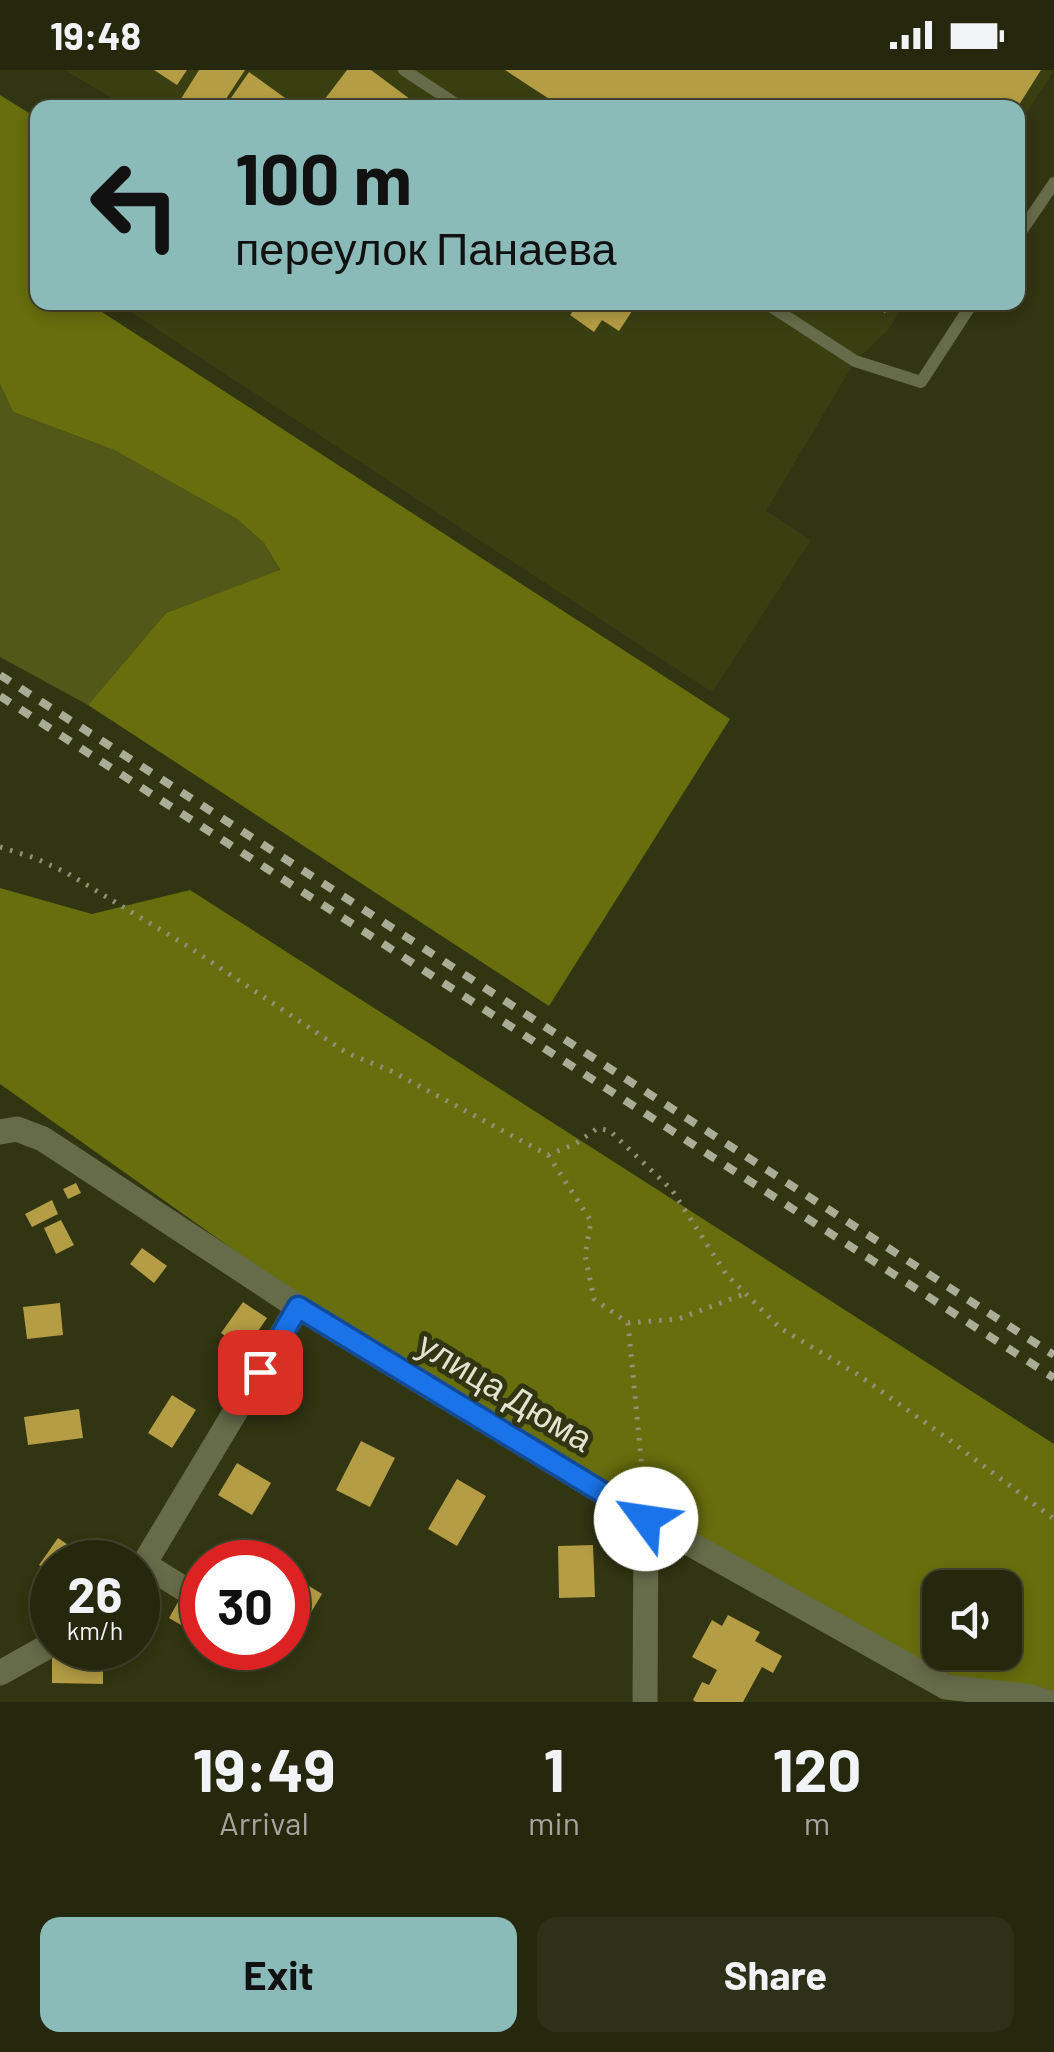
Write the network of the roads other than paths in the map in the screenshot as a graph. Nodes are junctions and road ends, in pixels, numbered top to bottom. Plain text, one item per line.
1 (404, 70) edge
2 (450, 100) edge
3 (1054, 182) edge
4 (1025, 226) edge
5 (776, 310) edge
6 (969, 310) edge
7 (0, 1132) edge
8 (298, 1307) junction
9 (646, 1519) junction
10 (158, 1540) edge
11 (30, 1656) edge
12 (0, 1673) edge
13 (645, 1702) edge
14 (1046, 1702) edge

1 - 2 lane
3 - 4 lane
5 - 6 lane
7 - 8 street, улица Дюма
8 - 9 street, улица Дюма
8 - 10 street
9 - 13 street
9 - 14 street, улица Дюма
11 - 12 street

